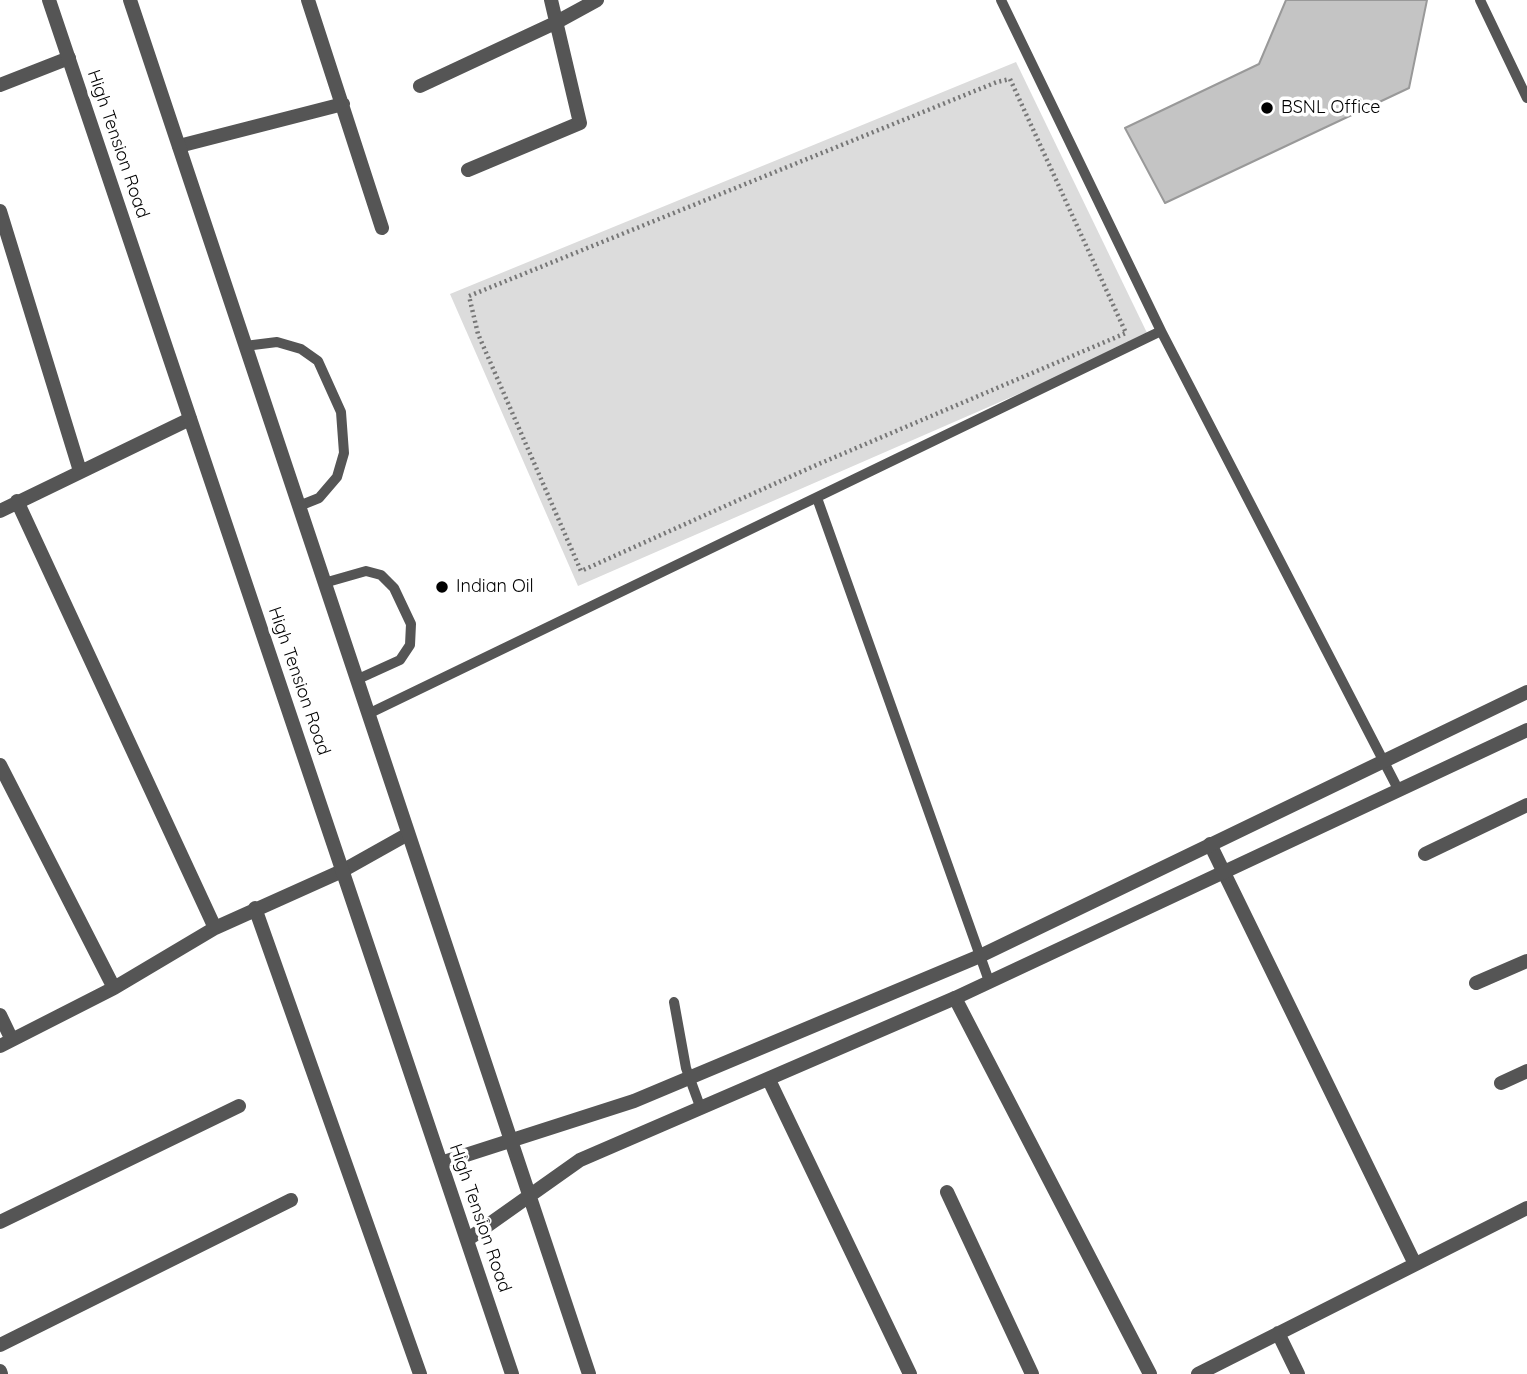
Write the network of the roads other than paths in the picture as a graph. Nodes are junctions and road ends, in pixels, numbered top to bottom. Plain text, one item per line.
1 (49, 0) edge
2 (130, 0) edge
3 (308, 0) edge
4 (551, 0) edge
5 (597, 0) edge
6 (1001, 0) edge
7 (1480, 0) edge
8 (555, 23) junction
9 (69, 58) junction
10 (0, 85) edge
11 (421, 86) dead end
12 (1527, 98) edge
13 (343, 104) junction
14 (179, 146) junction
15 (468, 170) dead end
16 (0, 211) edge
17 (382, 228) dead end
18 (1161, 331) junction
19 (245, 346) junction
20 (190, 419) junction
21 (80, 471) junction
22 (817, 498) junction
23 (17, 501) junction
24 (299, 506) junction
25 (0, 511) edge
26 (324, 583) junction
27 (356, 680) junction
28 (1527, 692) edge
29 (368, 714) junction
30 (1527, 730) edge
31 (1383, 760) junction
32 (0, 765) edge
33 (1398, 789) junction
34 (1527, 805) edge
35 (408, 834) junction
36 (1210, 844) junction
37 (1425, 854) dead end
38 (342, 870) junction
39 (1224, 874) junction
40 (255, 908) junction
41 (215, 928) junction
42 (980, 956) junction
43 (1527, 961) edge
44 (989, 981) junction
45 (1476, 983) dead end
46 (114, 988) junction
47 (955, 999) junction
48 (674, 1002) dead end
49 (0, 1015) edge
50 (6, 1043) edge
51 (1527, 1070) edge
52 (689, 1078) junction
53 (769, 1080) junction
54 (1501, 1083) dead end
55 (239, 1106) dead end
56 (701, 1109) junction
57 (512, 1142) junction
58 (441, 1163) junction
59 (947, 1192) dead end
60 (530, 1193) junction
61 (291, 1200) dead end
62 (1527, 1208) edge
63 (0, 1222) edge
64 (467, 1240) junction
65 (1414, 1262) junction
66 (1278, 1333) junction
67 (0, 1345) edge
68 (419, 1374) edge
69 (512, 1374) edge
70 (589, 1374) edge
71 (910, 1374) edge
72 (1032, 1374) edge
73 (1150, 1374) edge
74 (1198, 1374) edge
75 (1298, 1374) edge

1 - 9 street, High Tension Road
2 - 14 street
3 - 13 street
4 - 8 street
5 - 8 street
6 - 18 lane
7 - 12 lane
8 - 11 street
8 - 15 street
9 - 10 street
9 - 20 street, High Tension Road
13 - 14 street
13 - 17 street
14 - 19 street
16 - 21 street
18 - 22 lane
18 - 31 lane
19 - 24 street
19 - 24 lane
20 - 21 street
20 - 38 street, High Tension Road
21 - 23 street
22 - 29 lane
22 - 42 lane
23 - 25 street
23 - 41 street
24 - 26 street
26 - 27 street
26 - 27 lane
27 - 29 street
28 - 31 street
29 - 35 street
30 - 33 street
31 - 33 lane
31 - 36 street
32 - 46 street
33 - 39 street
34 - 37 street
35 - 38 street
35 - 57 street
36 - 39 street
36 - 42 street
38 - 40 street
38 - 58 street, High Tension Road
39 - 44 street
39 - 65 street
40 - 41 street
40 - 68 street
41 - 46 street
42 - 44 lane
42 - 52 street
43 - 45 street
44 - 47 street
46 - 50 street
47 - 53 street
47 - 73 street
48 - 52 lane
49 - 50 street
51 - 54 street
52 - 56 lane
52 - 57 street
53 - 56 street
53 - 71 street
55 - 63 street
56 - 60 street
57 - 58 street
57 - 60 street
58 - 64 street, High Tension Road
59 - 72 street
60 - 64 street
60 - 70 street
61 - 67 street
62 - 65 street
64 - 69 street, High Tension Road
65 - 66 street
66 - 74 street
66 - 75 street

